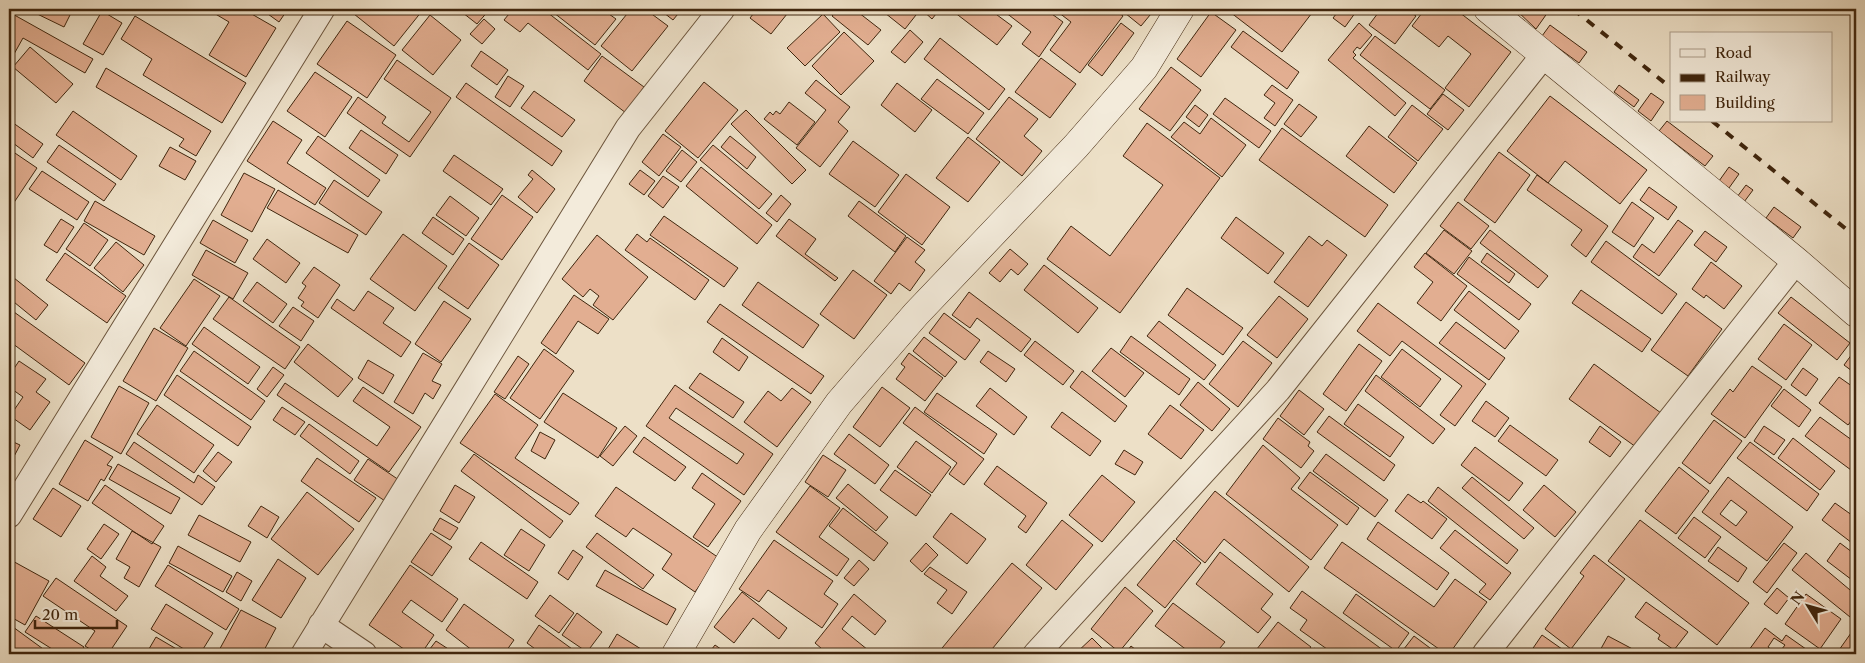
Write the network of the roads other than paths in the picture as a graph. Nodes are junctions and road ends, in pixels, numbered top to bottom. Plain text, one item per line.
1 (322, 9) edge
2 (722, 9) edge
3 (1180, 9) edge
4 (1488, 9) edge
5 (1543, 56) junction
6 (1796, 261) junction
7 (1856, 313) edge
8 (9, 516) edge
9 (321, 624) junction
10 (304, 654) edge
11 (364, 654) edge
12 (676, 654) edge
13 (1036, 654) edge
14 (1485, 654) edge

1 - 8 street
2 - 9 street
3 - 12 main road
4 - 5 main road
5 - 6 main road
5 - 13 street
6 - 7 main road
6 - 14 street
9 - 10 street
9 - 11 street

